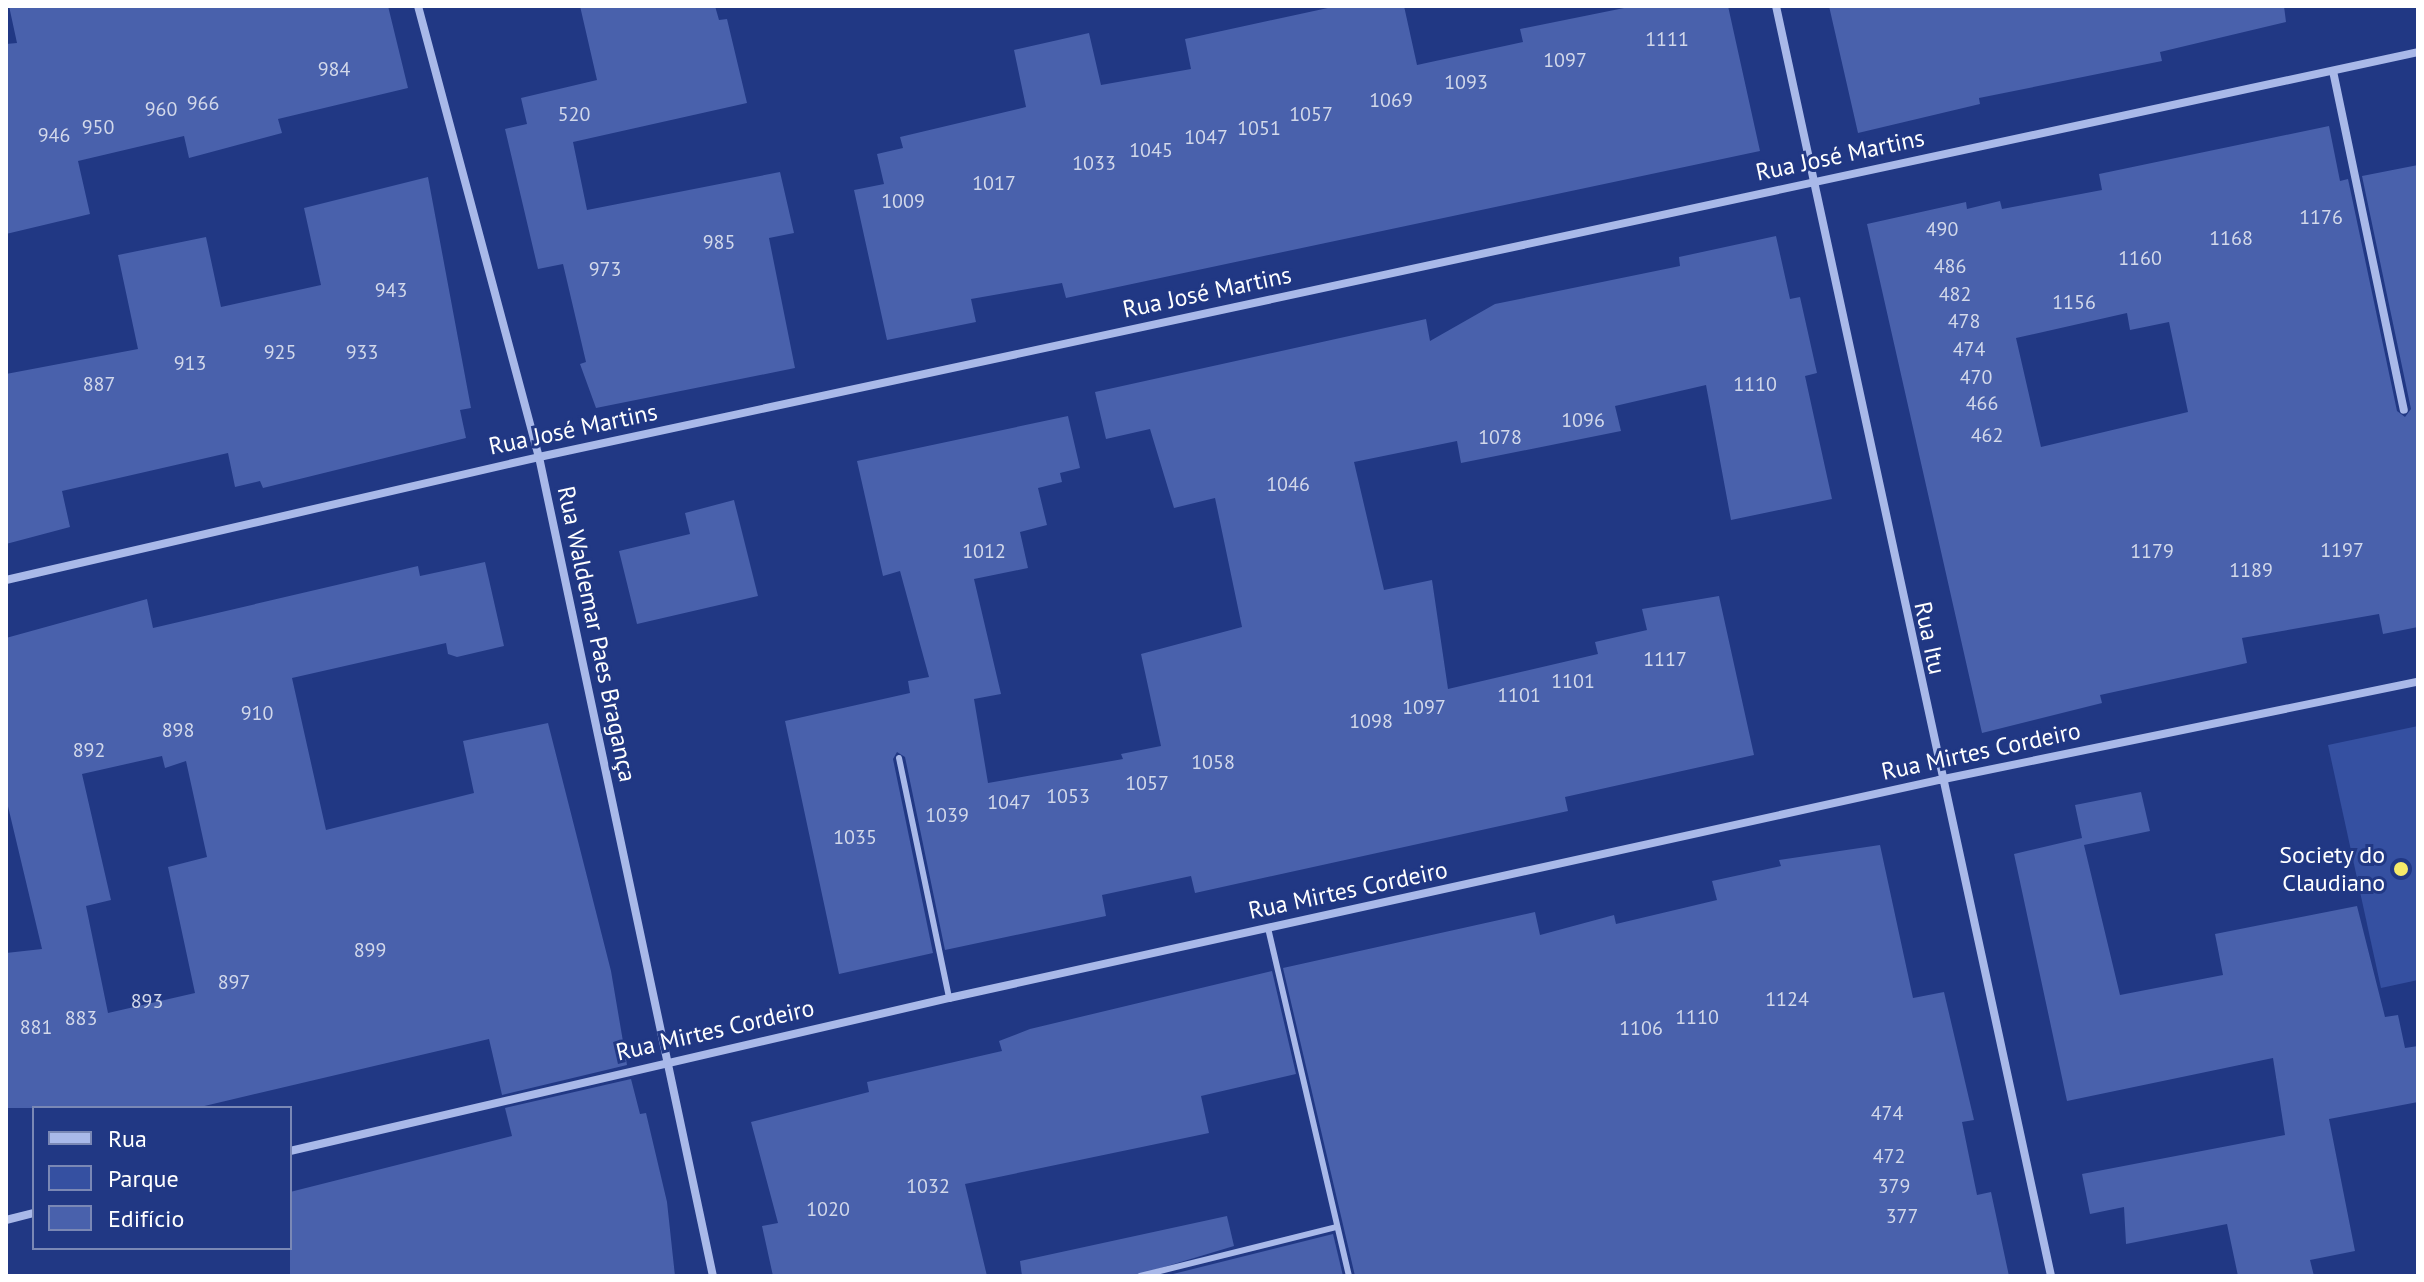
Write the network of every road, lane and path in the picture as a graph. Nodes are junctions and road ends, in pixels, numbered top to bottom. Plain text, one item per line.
1 (418, 6) edge
2 (1776, 6) edge
3 (2418, 52) edge
4 (2333, 71) junction
5 (1815, 180) junction
6 (2404, 410) dead end
7 (539, 457) junction
8 (6, 580) edge
9 (2418, 682) edge
10 (899, 758) dead end
11 (1939, 780) junction
12 (1268, 928) junction
13 (949, 998) junction
14 (668, 1060) junction
15 (292, 1151) edge
16 (32, 1214) edge
17 (6, 1220) edge
18 (1337, 1227) junction
19 (713, 1276) edge
20 (1140, 1276) edge
21 (1349, 1276) edge
22 (2051, 1276) edge

1 - 7 street, Rua Waldemar Paes Bragança
2 - 5 street, Rua Itu
3 - 4 street, Rua José Martins
4 - 5 street, Rua José Martins
4 - 6 street
5 - 7 street, Rua José Martins
5 - 11 street, Rua Itu
7 - 8 street, Rua José Martins
7 - 14 street, Rua Waldemar Paes Bragança
9 - 11 street, Rua Mirtes Cordeiro
10 - 13 lane
11 - 12 street, Rua Mirtes Cordeiro
11 - 22 street, Rua Itu
12 - 13 street, Rua Mirtes Cordeiro
12 - 18 lane
13 - 14 street, Rua Mirtes Cordeiro
14 - 15 street, Rua Mirtes Cordeiro
14 - 19 street, Rua Waldemar Paes Bragança
16 - 17 street
18 - 20 lane
18 - 21 lane

